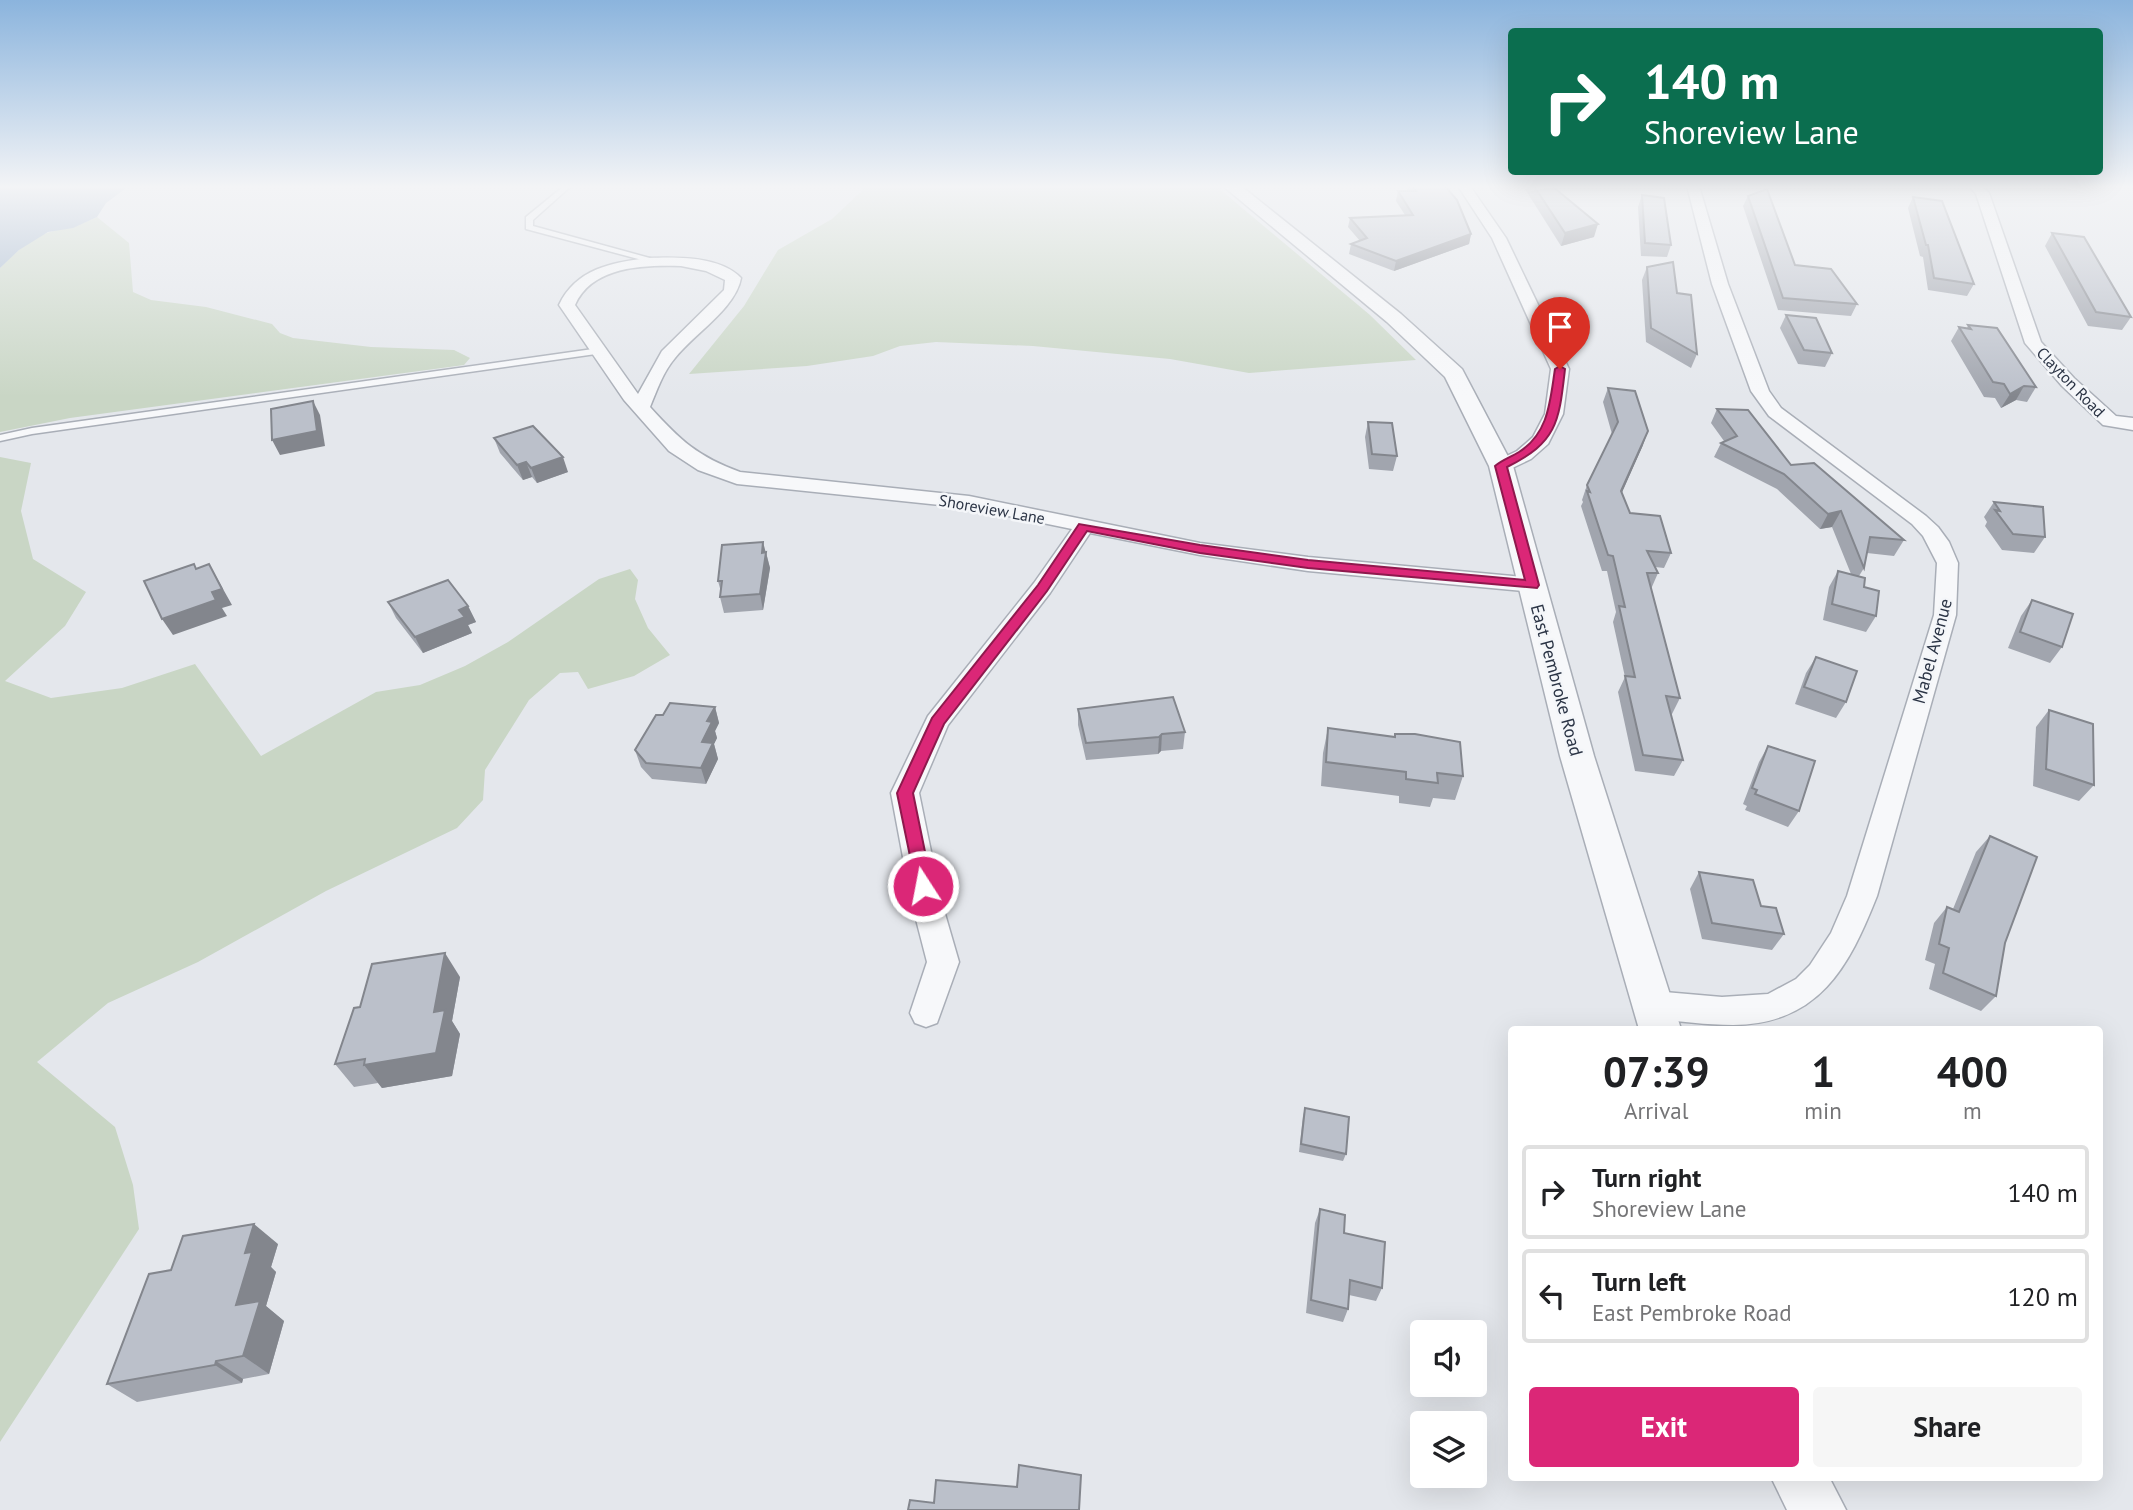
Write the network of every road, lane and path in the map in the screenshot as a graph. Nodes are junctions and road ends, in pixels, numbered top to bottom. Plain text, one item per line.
1 (634, 256) edge
2 (1318, 256) edge
3 (1508, 256) edge
4 (1712, 256) edge
5 (2004, 256) edge
6 (654, 262) junction
7 (600, 351) junction
8 (641, 408) junction
9 (2133, 424) edge
10 (0, 438) edge
11 (1501, 466) junction
12 (1084, 527) junction
13 (1533, 585) junction
14 (926, 1013) dead end
15 (1657, 1017) edge
16 (1800, 1481) edge
17 (1818, 1510) edge

1 - 6 lane
2 - 11 street, East Pembroke Road
3 - 11 street
4 - 15 street, Mabel Avenue
5 - 9 street, Clayton Road
6 - 7 street, Shoreview Lane
6 - 8 street, Shoreview Lane
7 - 8 street, Shoreview Lane
7 - 10 lane
8 - 12 street, Shoreview Lane
11 - 13 street, East Pembroke Road
12 - 13 street, Shoreview Lane
12 - 14 street
13 - 15 street, East Pembroke Road
16 - 17 street

